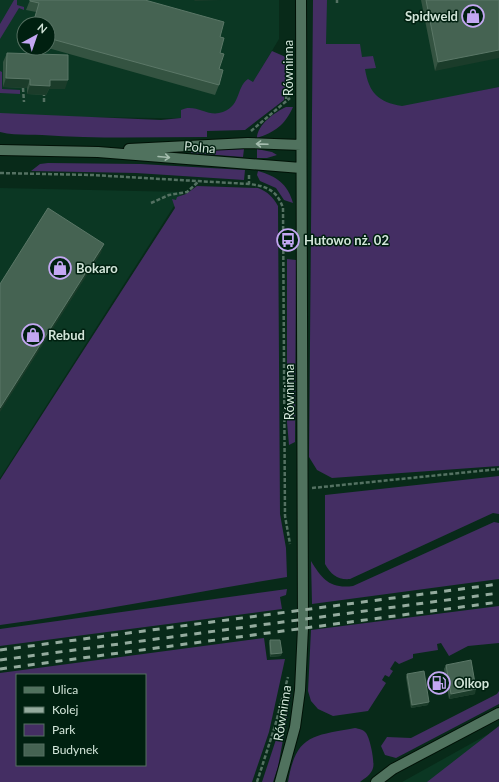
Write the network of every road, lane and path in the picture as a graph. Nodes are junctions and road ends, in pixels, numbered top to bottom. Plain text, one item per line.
1 (301, 0) edge
2 (23, 88) edge
3 (44, 95) edge
4 (24, 102) dead end
5 (44, 102) dead end
6 (301, 145) junction
7 (0, 150) edge
8 (98, 152) junction
9 (301, 168) junction
10 (0, 172) edge
11 (198, 182) junction
12 (151, 203) dead end
13 (499, 469) edge
14 (302, 489) junction
15 (290, 546) dead end
16 (288, 672) dead end
17 (499, 713) edge
18 (257, 782) edge
19 (280, 782) edge
20 (376, 782) edge

1 - 6 street, Równinna
2 - 4 path
3 - 5 path
6 -> 8 street, Polna
6 - 9 street, Równinna
7 - 8 street, Polna
8 -> 9 street, Polna
9 - 14 street, Równinna
10 - 11 path
11 - 12 path
11 - 15 path
13 - 14 path
14 - 19 street, Równinna
16 - 18 path
17 - 20 street

